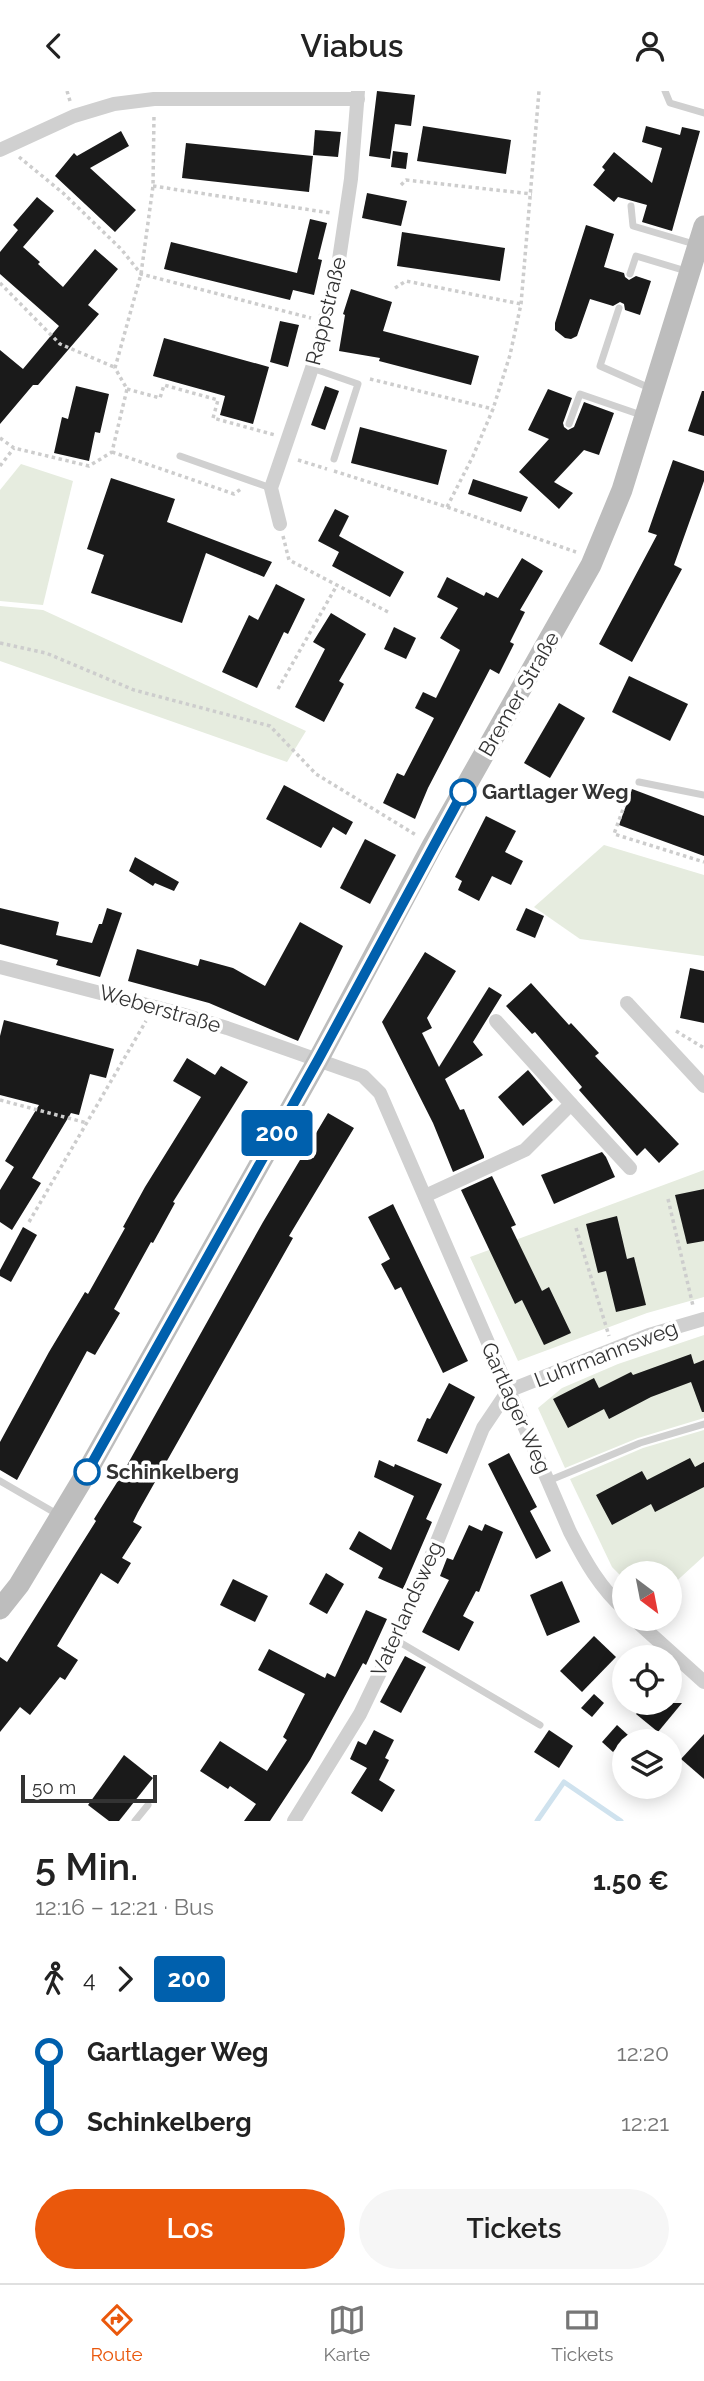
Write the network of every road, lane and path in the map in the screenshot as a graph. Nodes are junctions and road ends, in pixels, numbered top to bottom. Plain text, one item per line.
1 (539, 91) edge
2 (666, 91) edge
3 (358, 95) edge
4 (154, 99) junction
5 (704, 113) edge
6 (3, 148) edge
7 (401, 185) dead end
8 (153, 186) junction
9 (532, 194) junction
10 (631, 206) dead end
11 (347, 215) junction
12 (701, 235) edge
13 (690, 272) junction
14 (141, 274) junction
15 (630, 274) dead end
16 (0, 283) edge
17 (396, 288) dead end
18 (521, 304) junction
19 (619, 308) dead end
20 (324, 321) junction
21 (115, 368) junction
22 (312, 368) junction
23 (358, 384) junction
24 (127, 389) junction
25 (653, 390) junction
26 (493, 409) junction
27 (645, 416) junction
28 (569, 424) dead end
29 (0, 438) edge
30 (288, 439) junction
31 (14, 448) junction
32 (112, 452) junction
33 (282, 455) junction
34 (180, 456) dead end
35 (334, 459) dead end
36 (0, 466) edge
37 (253, 481) junction
38 (271, 488) junction
39 (447, 507) junction
40 (280, 524) joint
41 (594, 558) junction
42 (337, 585) junction
43 (390, 613) dead end
44 (0, 643) edge
45 (278, 689) dead end
46 (639, 782) joint
47 (704, 795) edge
48 (432, 846) junction
49 (704, 862) edge
50 (0, 967) edge
51 (627, 1003) dead end
52 (154, 1007) junction
53 (496, 1021) dead end
54 (318, 1060) junction
55 (704, 1086) edge
56 (0, 1100) edge
57 (571, 1104) junction
58 (86, 1123) junction
59 (630, 1168) dead end
60 (425, 1196) junction
61 (668, 1199) dead end
62 (29, 1223) dead end
63 (576, 1228) dead end
64 (700, 1320) edge
65 (613, 1349) junction
66 (508, 1391) junction
67 (704, 1424) edge
68 (0, 1481) edge
69 (548, 1481) junction
70 (61, 1516) junction
71 (612, 1599) edge
72 (0, 1609) edge
73 (647, 1631) edge
74 (395, 1640) junction
75 (704, 1682) edge
76 (540, 1725) dead end
77 (148, 1805) dead end
78 (135, 1821) edge
79 (294, 1821) edge

1 - 9 path
2 - 5 lane
3 - 4 street
3 - 11 street, Rappstraße
4 - 6 street
4 - 8 path
6 - 14 path
7 - 9 path
8 - 11 path
8 - 14 path
9 - 18 path
10 - 12 lane
11 - 20 street, Rappstraße
12 - 13 main road, Bremer Straße
13 - 15 lane
13 - 25 main road, Bremer Straße
14 - 20 path
14 - 21 path
16 - 21 path
17 - 18 path
18 - 26 path
19 - 25 lane
20 - 22 street, Rappstraße
21 - 24 path
22 - 23 lane
22 - 30 street, Rappstraße
23 - 26 path
23 - 35 lane
24 - 30 path
24 - 32 path
25 - 27 main road, Bremer Straße
26 - 39 path
27 - 28 lane
27 - 41 main road, Bremer Straße
29 - 31 path
30 - 33 street, Rappstraße
31 - 32 path
31 - 36 path
32 - 37 path
33 - 38 street, Rappstraße
33 - 39 path
34 - 37 lane
37 - 38 lane
38 - 40 street
39 - 41 path
40 - 42 path
41 - 48 main road, Bremer Straße
42 - 43 path
42 - 45 path
44 - 48 path
46 - 47 lane
46 - 49 path
48 - 54 main road, Bremer Straße
50 - 52 street, Weberstraße
51 - 55 street
52 - 54 street, Weberstraße
52 - 58 path
53 - 57 street
54 - 60 street, Gartlager Weg
54 - 70 main road, Bremer Straße
56 - 58 path
57 - 59 street
57 - 60 street
58 - 62 path
60 - 66 street, Gartlager Weg
61 - 64 path
63 - 65 path
64 - 65 street, Luhrmannsweg
65 - 66 street, Luhrmannsweg
66 - 69 street, Gartlager Weg
66 - 74 street, Vaterlandsweg
67 - 69 lane
68 - 70 lane
69 - 71 street, Gartlager Weg
70 - 72 main road, Bremer Straße
73 - 75 street
74 - 76 lane
74 - 79 street, Vaterlandsweg
77 - 78 lane

